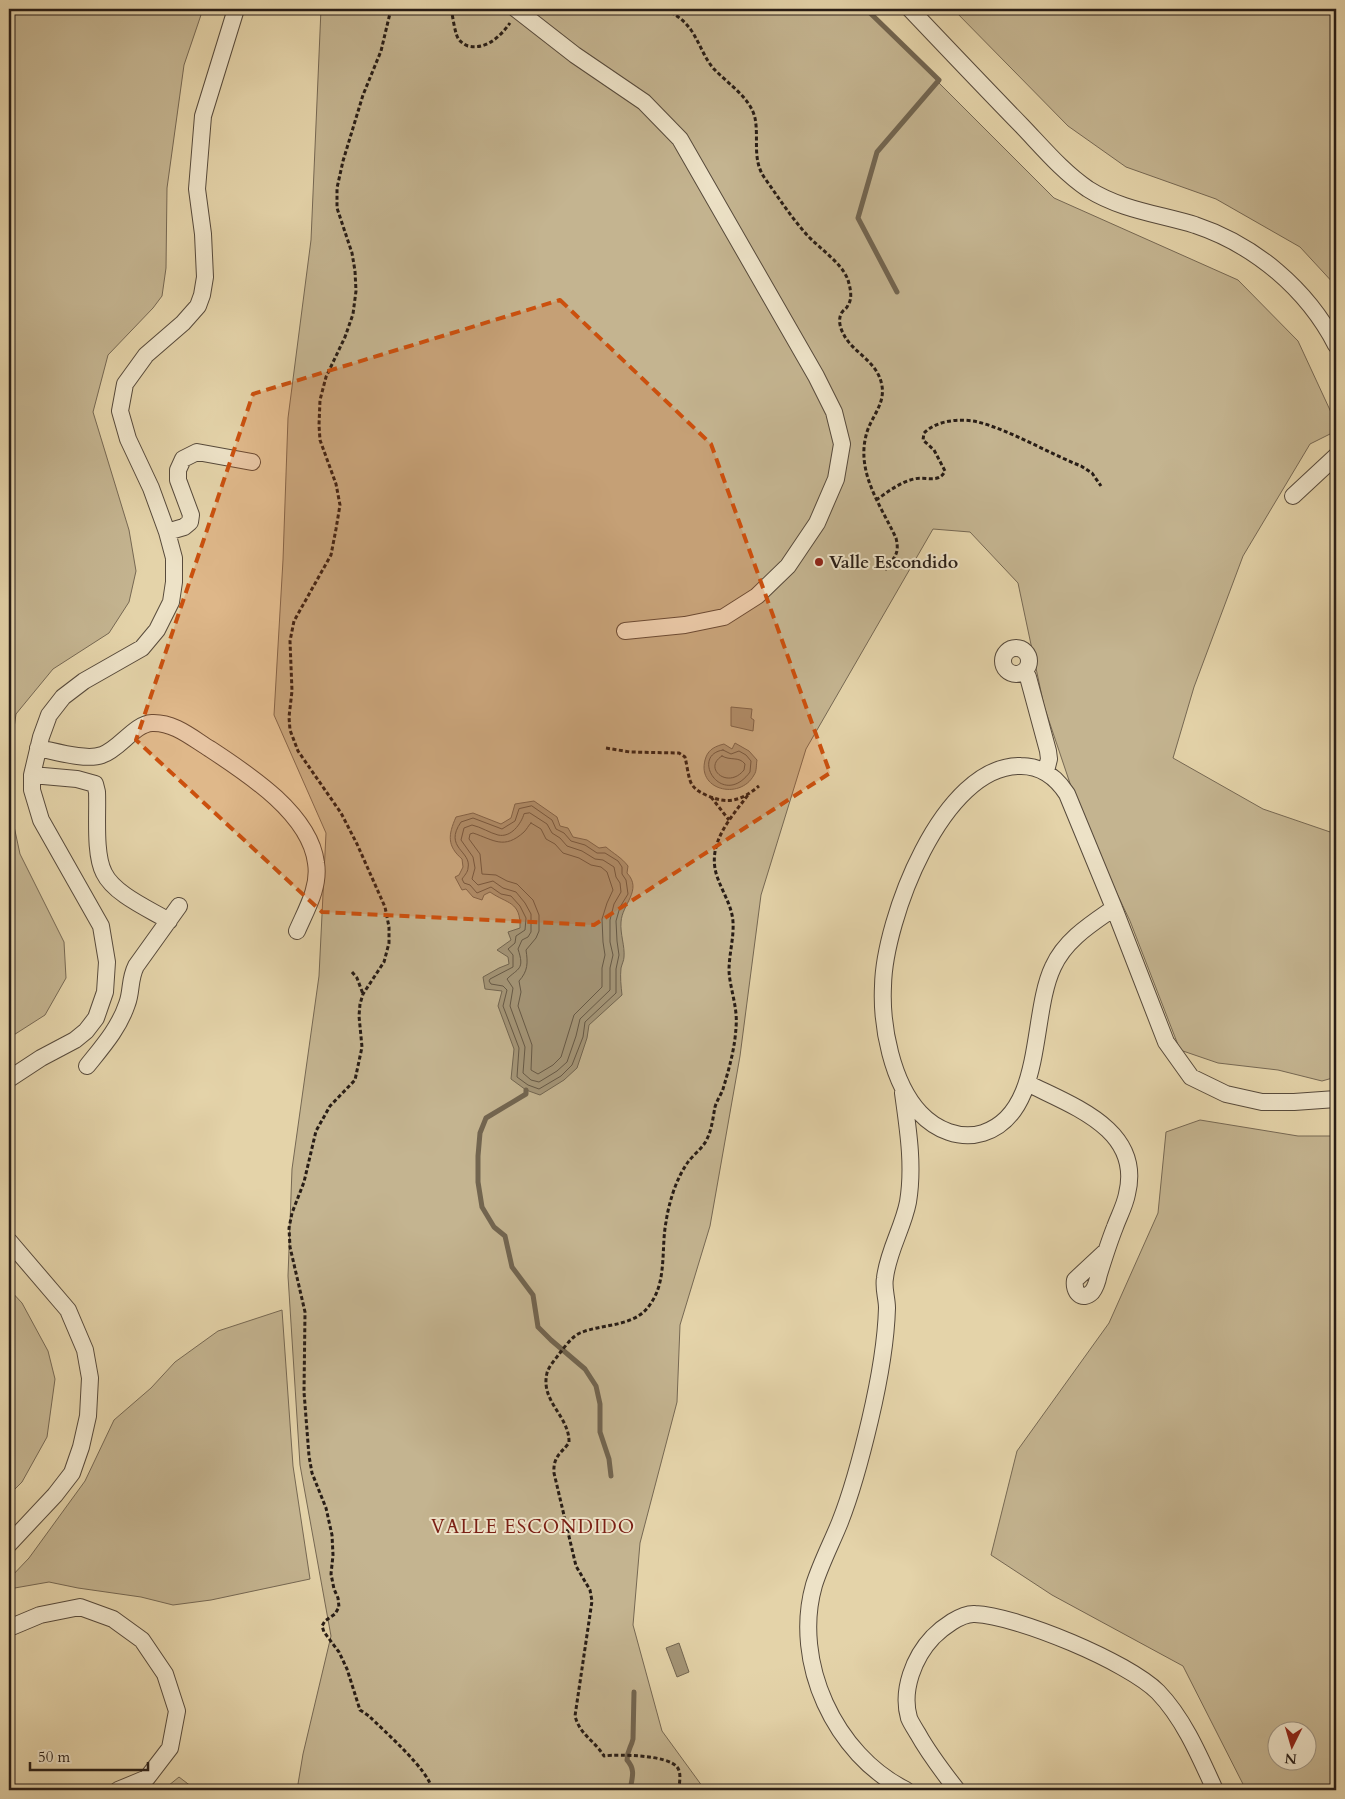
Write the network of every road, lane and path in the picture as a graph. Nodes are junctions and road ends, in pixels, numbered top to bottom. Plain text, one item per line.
1 (236, 9) edge
2 (391, 9) edge
3 (451, 9) edge
4 (665, 9) edge
5 (910, 9) edge
6 (517, 10) edge
7 (1336, 345) edge
8 (1336, 456) edge
9 (252, 462) dead end
10 (1102, 486) dead end
11 (1294, 496) dead end
12 (876, 500) junction
13 (167, 532) junction
14 (885, 570) dead end
15 (625, 631) dead end
16 (1025, 671) dead end
17 (38, 748) junction
18 (606, 748) dead end
19 (93, 757) junction
20 (1046, 771) junction
21 (32, 775) junction
22 (89, 782) junction
23 (759, 786) dead end
24 (748, 795) junction
25 (710, 797) junction
26 (729, 820) junction
27 (179, 906) dead end
28 (1114, 908) junction
29 (169, 920) junction
30 (297, 931) dead end
31 (352, 972) dead end
32 (364, 994) junction
33 (87, 1066) dead end
34 (9, 1079) edge
35 (1027, 1083) junction
36 (902, 1088) junction
37 (1336, 1099) edge
38 (929, 1122) junction
39 (908, 1130) junction
40 (9, 1241) edge
41 (1106, 1251) dead end
42 (9, 1544) edge
43 (9, 1628) edge
44 (118, 1790) edge
45 (432, 1790) edge
46 (679, 1790) edge
47 (906, 1790) edge
48 (957, 1790) edge
49 (1215, 1790) edge

1 - 13 street
2 - 32 path
3 - 6 path
4 - 12 path
5 - 7 street
6 - 15 street
8 - 11 street
9 - 13 street
10 - 12 path
12 - 14 path
13 - 17 street
16 - 20 street
17 - 19 street
17 - 21 street
18 - 25 path
19 - 22 street
19 - 30 street
20 - 28 street
20 - 36 street
21 - 22 street
21 - 34 street
22 - 29 street
23 - 24 path
24 - 25 path
24 - 26 path
25 - 26 path
26 - 46 path
27 - 29 street
28 - 35 street
28 - 37 street
29 - 33 street
31 - 32 path
32 - 45 path
35 - 38 street
35 - 41 street
36 - 38 street
36 - 39 street
38 - 39 street
39 - 47 street
40 - 42 street
43 - 44 street
48 - 49 street

